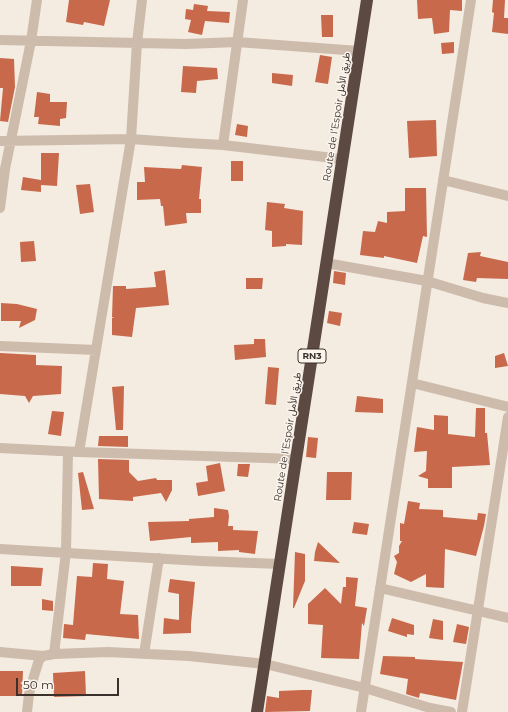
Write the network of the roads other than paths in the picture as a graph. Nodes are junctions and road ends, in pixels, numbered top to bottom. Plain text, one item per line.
1 (37, 0) edge
2 (142, 0) edge
3 (243, 0) edge
4 (367, 0) edge
5 (471, 0) edge
6 (0, 40) edge
7 (31, 41) junction
8 (237, 42) junction
9 (137, 43) junction
10 (359, 52) junction
11 (131, 139) junction
12 (11, 140) junction
13 (0, 141) edge
14 (223, 144) junction
15 (342, 159) junction
16 (443, 180) junction
17 (508, 196) edge
18 (0, 208) edge
19 (326, 263) junction
20 (427, 281) junction
21 (508, 303) edge
22 (0, 346) edge
23 (96, 350) junction
24 (412, 383) junction
25 (508, 407) edge
26 (508, 417) edge
27 (0, 448) edge
28 (68, 452) junction
29 (79, 452) junction
30 (297, 459) junction
31 (0, 549) edge
32 (66, 552) junction
33 (159, 558) junction
34 (280, 564) junction
35 (380, 588) junction
36 (478, 612) junction
37 (508, 618) edge
38 (0, 652) edge
39 (54, 654) junction
40 (144, 654) junction
41 (43, 656) junction
42 (265, 664) junction
43 (365, 688) junction
44 (28, 712) edge
45 (257, 712) edge
46 (361, 712) edge
47 (451, 712) edge
48 (462, 712) edge

1 - 7 street
2 - 9 street
3 - 8 street
4 - 10 highway, Route de l’Espoir طريق الأمل / RN3
5 - 16 street
6 - 7 street
7 - 9 street
7 - 12 street
8 - 9 street
8 - 10 street
8 - 14 street
9 - 11 street
10 - 15 highway, Route de l’Espoir طريق الأمل / RN3
11 - 12 street
11 - 14 street
11 - 23 street
12 - 13 street
12 - 18 street
14 - 15 street
15 - 19 highway, Route de l’Espoir طريق الأمل / RN3
16 - 17 street
16 - 20 street
19 - 20 street
19 - 30 highway, Route de l’Espoir طريق الأمل / RN3
20 - 21 street
20 - 24 street
22 - 23 street
23 - 29 street
24 - 25 street
24 - 35 street
26 - 36 street
27 - 28 street
28 - 29 street
28 - 32 street
29 - 30 street
30 - 34 highway, Route de l’Espoir طريق الأمل / RN3
31 - 32 street
32 - 33 street
32 - 39 street
33 - 34 street
33 - 40 street
34 - 42 highway, Route de l’Espoir طريق الأمل / RN3
35 - 36 street
35 - 43 street
36 - 37 street
36 - 48 street
38 - 41 street
39 - 40 street
39 - 41 street
40 - 42 street
41 - 44 street
42 - 43 street
42 - 45 highway, Route de l’Espoir طريق الأمل / RN3
43 - 46 street
43 - 47 street

